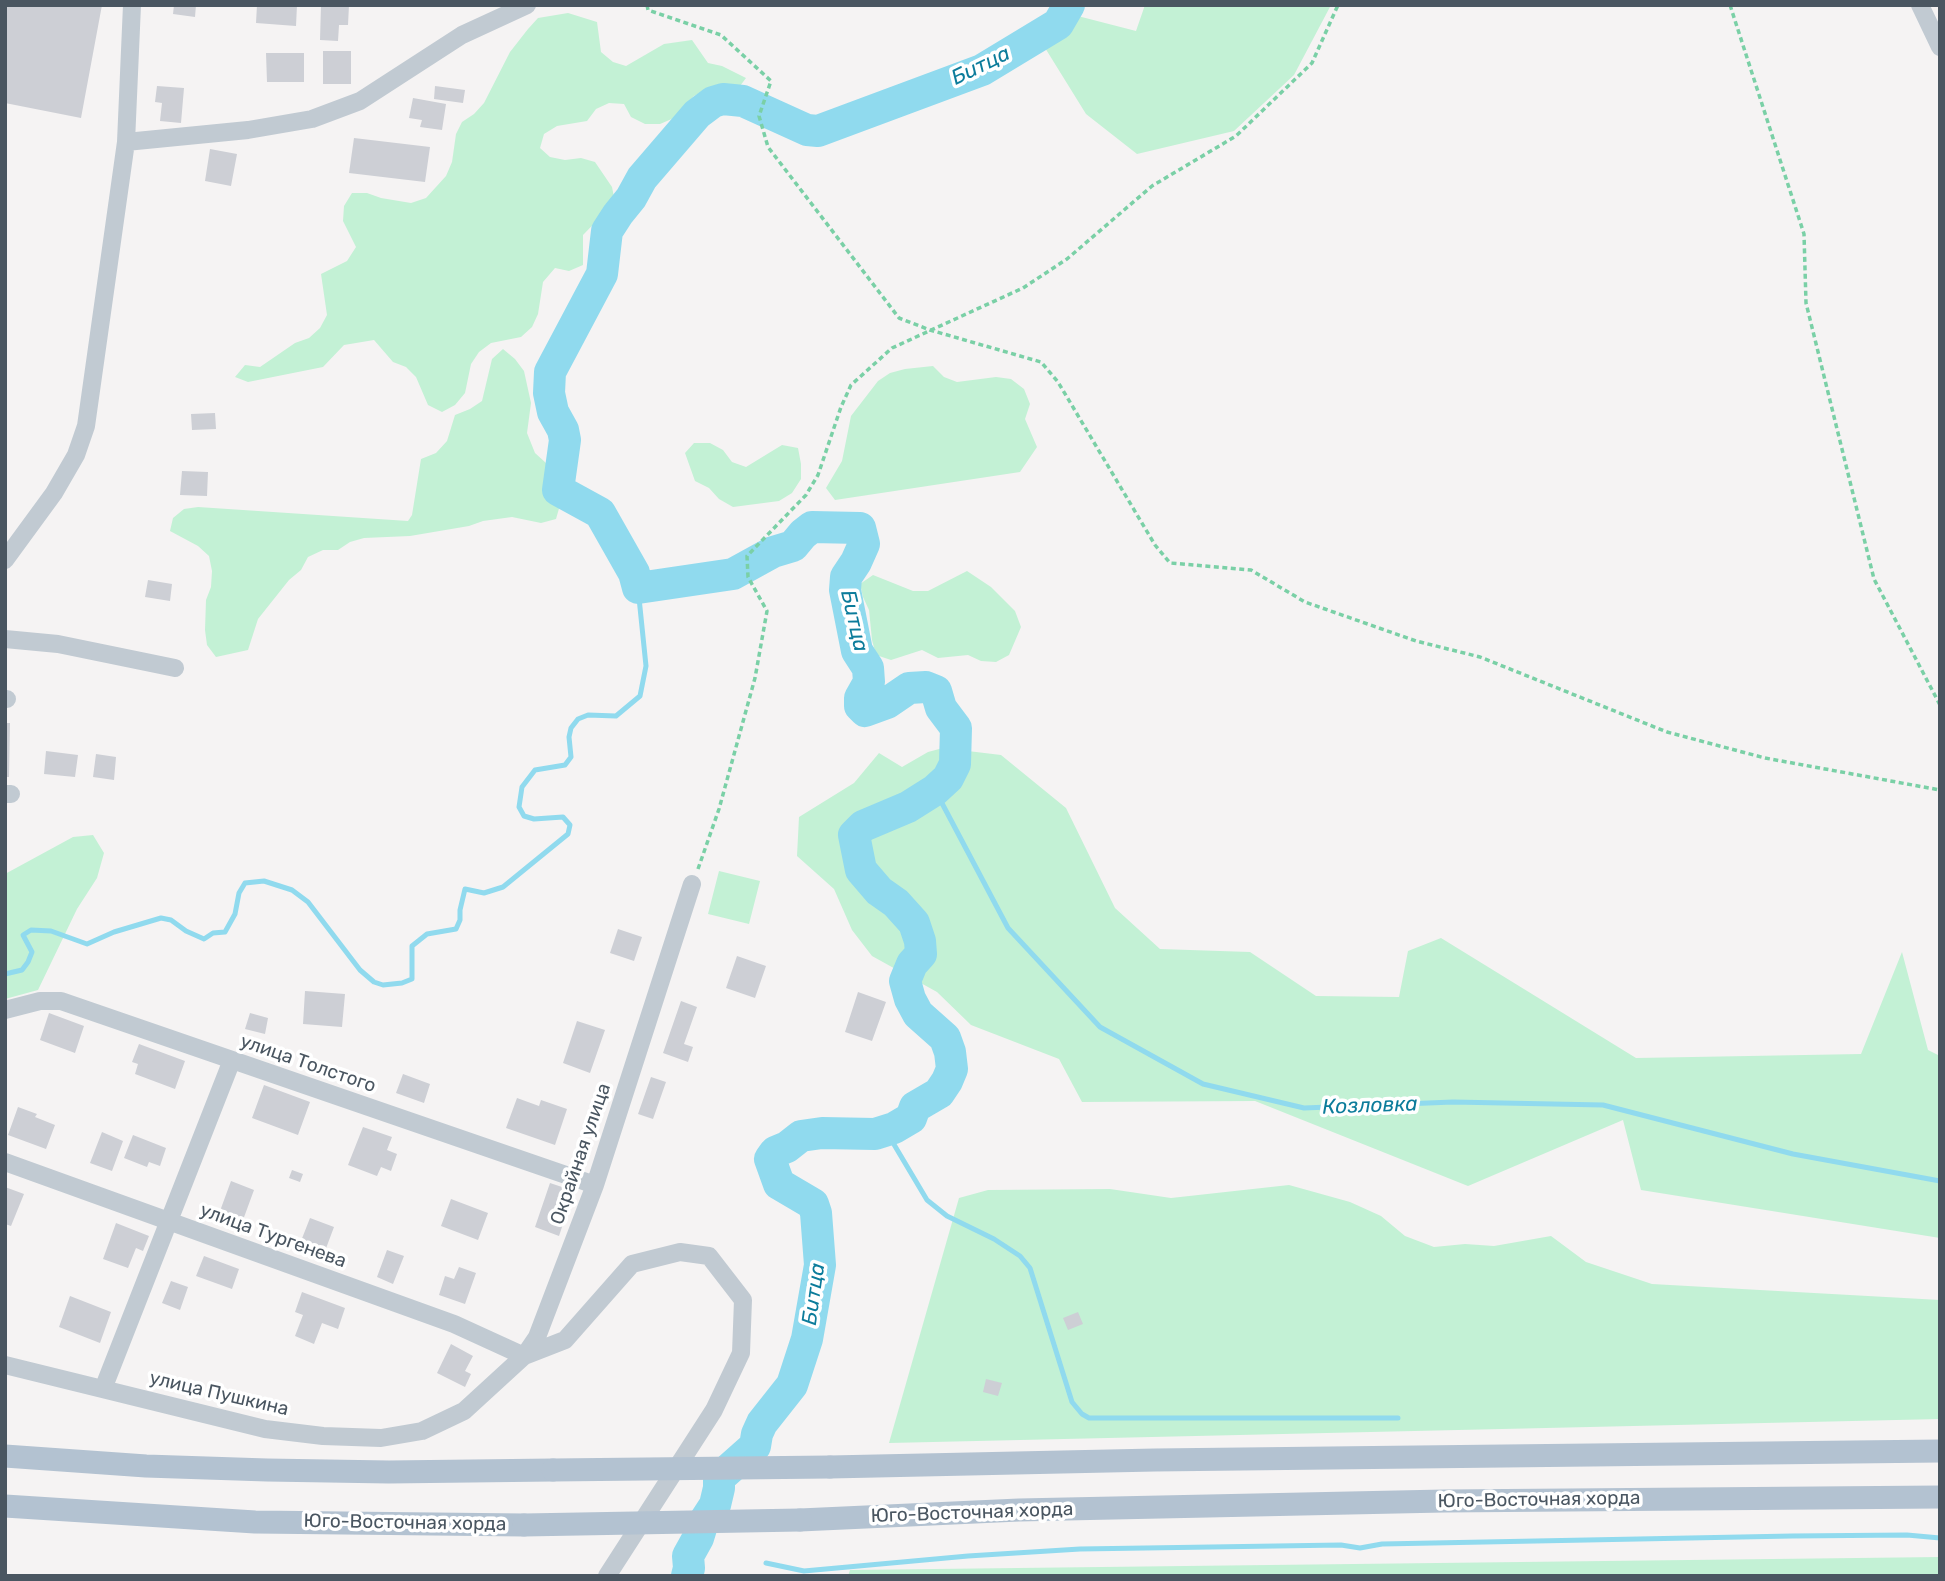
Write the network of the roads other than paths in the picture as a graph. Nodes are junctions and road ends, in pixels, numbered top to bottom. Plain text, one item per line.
1 (132, 5) edge
2 (527, 5) edge
3 (1920, 5) edge
4 (1940, 47) edge
5 (126, 142) junction
6 (5, 561) edge
7 (5, 639) edge
8 (175, 668) dead end
9 (692, 884) road end
10 (5, 1010) edge
11 (232, 1060) junction
12 (5, 1162) edge
13 (595, 1185) junction
14 (169, 1221) junction
15 (524, 1356) junction
16 (5, 1365) edge
17 (103, 1389) junction
18 (464, 1412) joint
19 (1940, 1451) edge
20 (5, 1456) edge
21 (1940, 1497) edge
22 (5, 1506) edge
23 (607, 1576) edge

1 - 5 street
2 - 5 street
3 - 4 street
5 - 6 street
7 - 8 street
9 - 13 street, Окрайная улица
10 - 11 street, улица Толстого
11 - 13 street, улица Толстого
11 - 14 street
12 - 14 street, улица Тургенева
13 - 15 street, Окрайная улица
14 - 15 street, улица Тургенева
14 - 17 street
15 - 18 street, Окрайная улица
15 - 23 street
16 - 17 street, улица Пушкина
17 - 18 street, улица Пушкина
19 - 20 main road, bridge
21 - 22 main road, Юго-Восточная хорда, bridge

